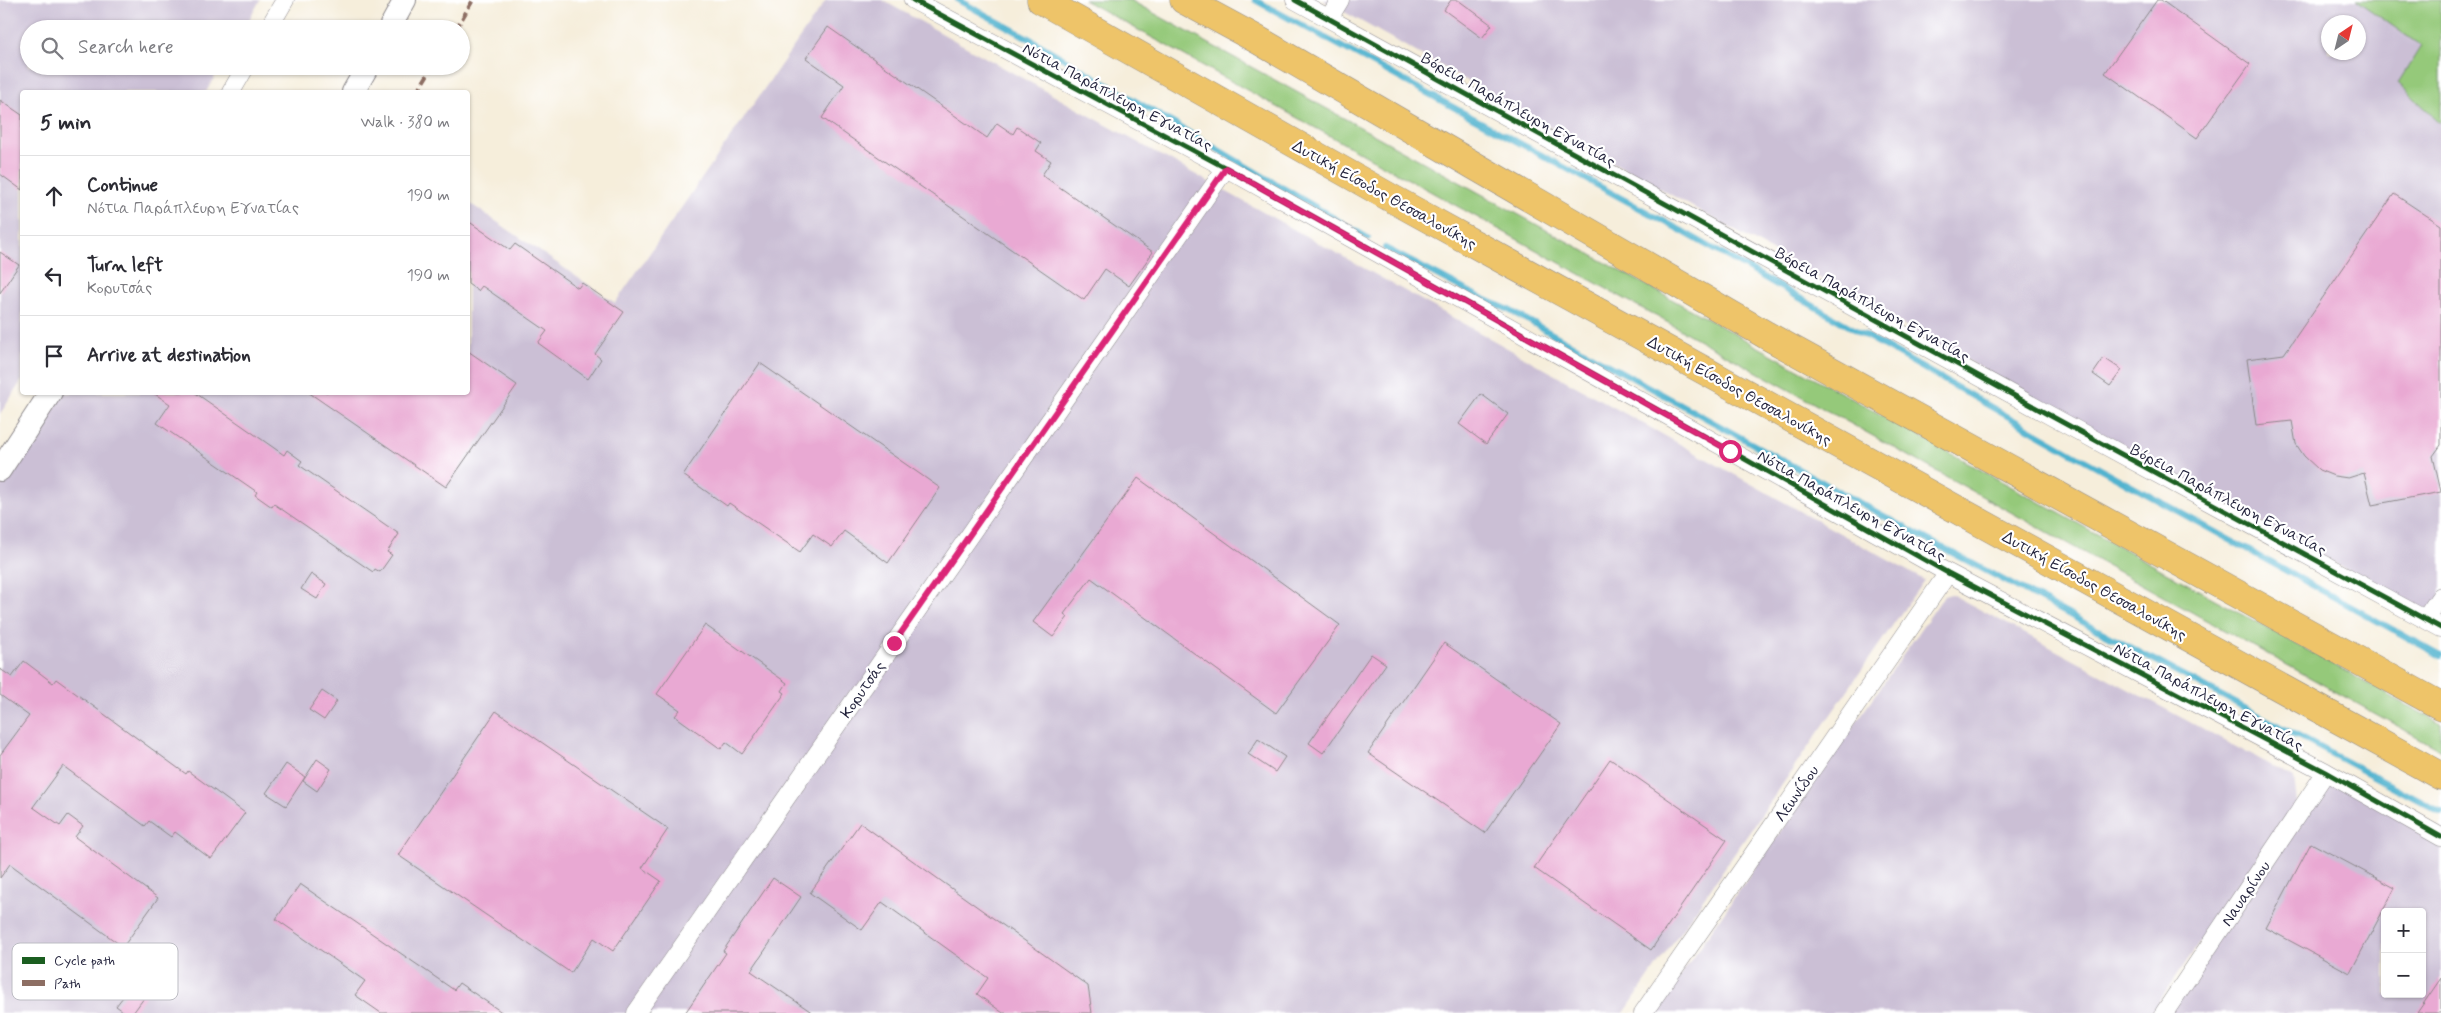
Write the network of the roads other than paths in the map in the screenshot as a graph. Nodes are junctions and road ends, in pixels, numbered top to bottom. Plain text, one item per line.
1 (285, 0) edge
2 (405, 0) edge
3 (913, 0) edge
4 (1041, 0) edge
5 (1184, 0) edge
6 (1295, 0) edge
7 (1340, 0) edge
8 (1329, 18) junction
9 (273, 20) edge
10 (394, 20) edge
11 (241, 75) edge
12 (363, 75) edge
13 (232, 90) edge
14 (354, 90) edge
15 (1226, 168) junction
16 (50, 395) edge
17 (0, 470) edge
18 (1948, 573) junction
19 (2441, 596) edge
20 (2425, 619) junction
21 (2441, 628) edge
22 (2441, 706) edge
23 (2326, 772) junction
24 (2441, 776) edge
25 (2441, 837) edge
26 (636, 1013) edge
27 (1643, 1013) edge
28 (2164, 1013) edge

1 - 9 street
2 - 10 street
3 - 15 street, Νότια Παράπλευρη Εγνατίας
4 - 24 highway, Δυτική Είσοδος Θεσσαλονίκης
5 - 22 highway
6 - 8 street, Βόρεια Παράπλευρη Εγνατίας
7 - 8 street
8 - 20 street, Βόρεια Παράπλευρη Εγνατίας
11 - 13 street
12 - 14 street
15 - 18 street, Νότια Παράπλευρη Εγνατίας
15 - 26 street, Κορυτσάς
16 - 17 street
18 - 23 street, Νότια Παράπλευρη Εγνατίας
18 - 27 street, Λεωνίδου
19 - 20 street
20 - 21 street, Βόρεια Παράπλευρη Εγνατίας
23 - 25 street, Νότια Παράπλευρη Εγνατίας
23 - 28 street, Ναυαρίνου

